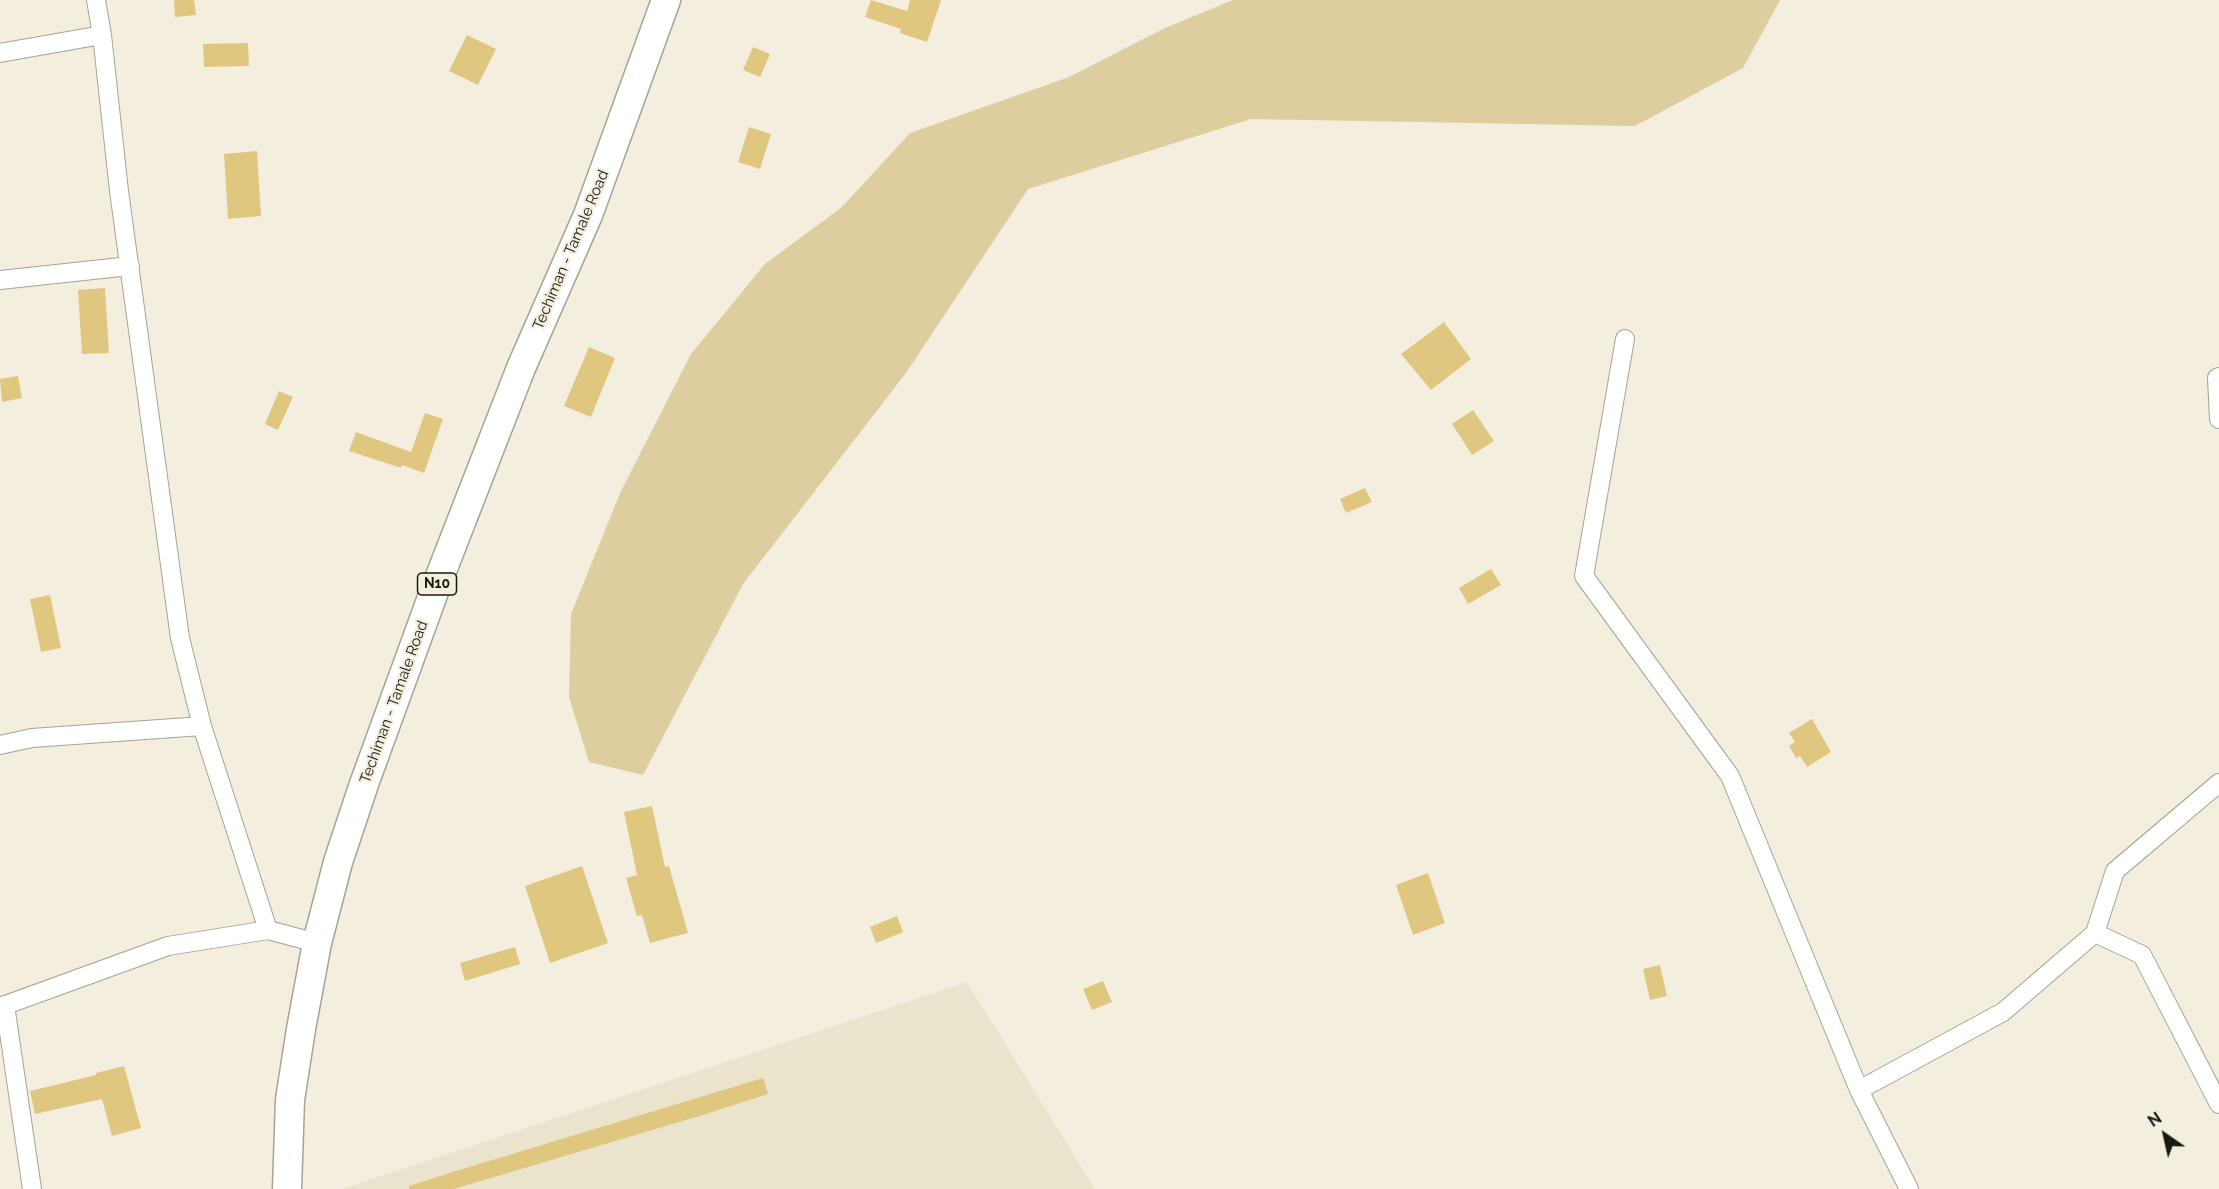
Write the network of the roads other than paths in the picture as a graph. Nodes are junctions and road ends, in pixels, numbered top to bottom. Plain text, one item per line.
1 (96, 0) edge
2 (666, 0) edge
3 (102, 35) junction
4 (0, 53) edge
5 (130, 266) junction
6 (0, 280) edge
7 (1625, 339) dead end
8 (2219, 377) edge
9 (2219, 419) edge
10 (202, 726) junction
11 (0, 745) edge
12 (2219, 783) edge
13 (268, 930) junction
14 (2095, 933) junction
15 (317, 943) junction
16 (2, 1006) edge
17 (1859, 1090) junction
18 (2219, 1104) edge
19 (32, 1189) edge
20 (287, 1189) edge
21 (1909, 1189) edge

1 - 3 street
2 - 15 highway, Techiman - Tamale Road / N10
3 - 4 street
3 - 5 street
5 - 6 street
5 - 10 street
7 - 17 street
8 - 9 street
10 - 11 street
10 - 13 street
12 - 14 street
13 - 15 street
13 - 16 street
14 - 17 street
14 - 18 street
15 - 20 highway, Techiman - Tamale Road / N10
16 - 19 street
17 - 21 street

